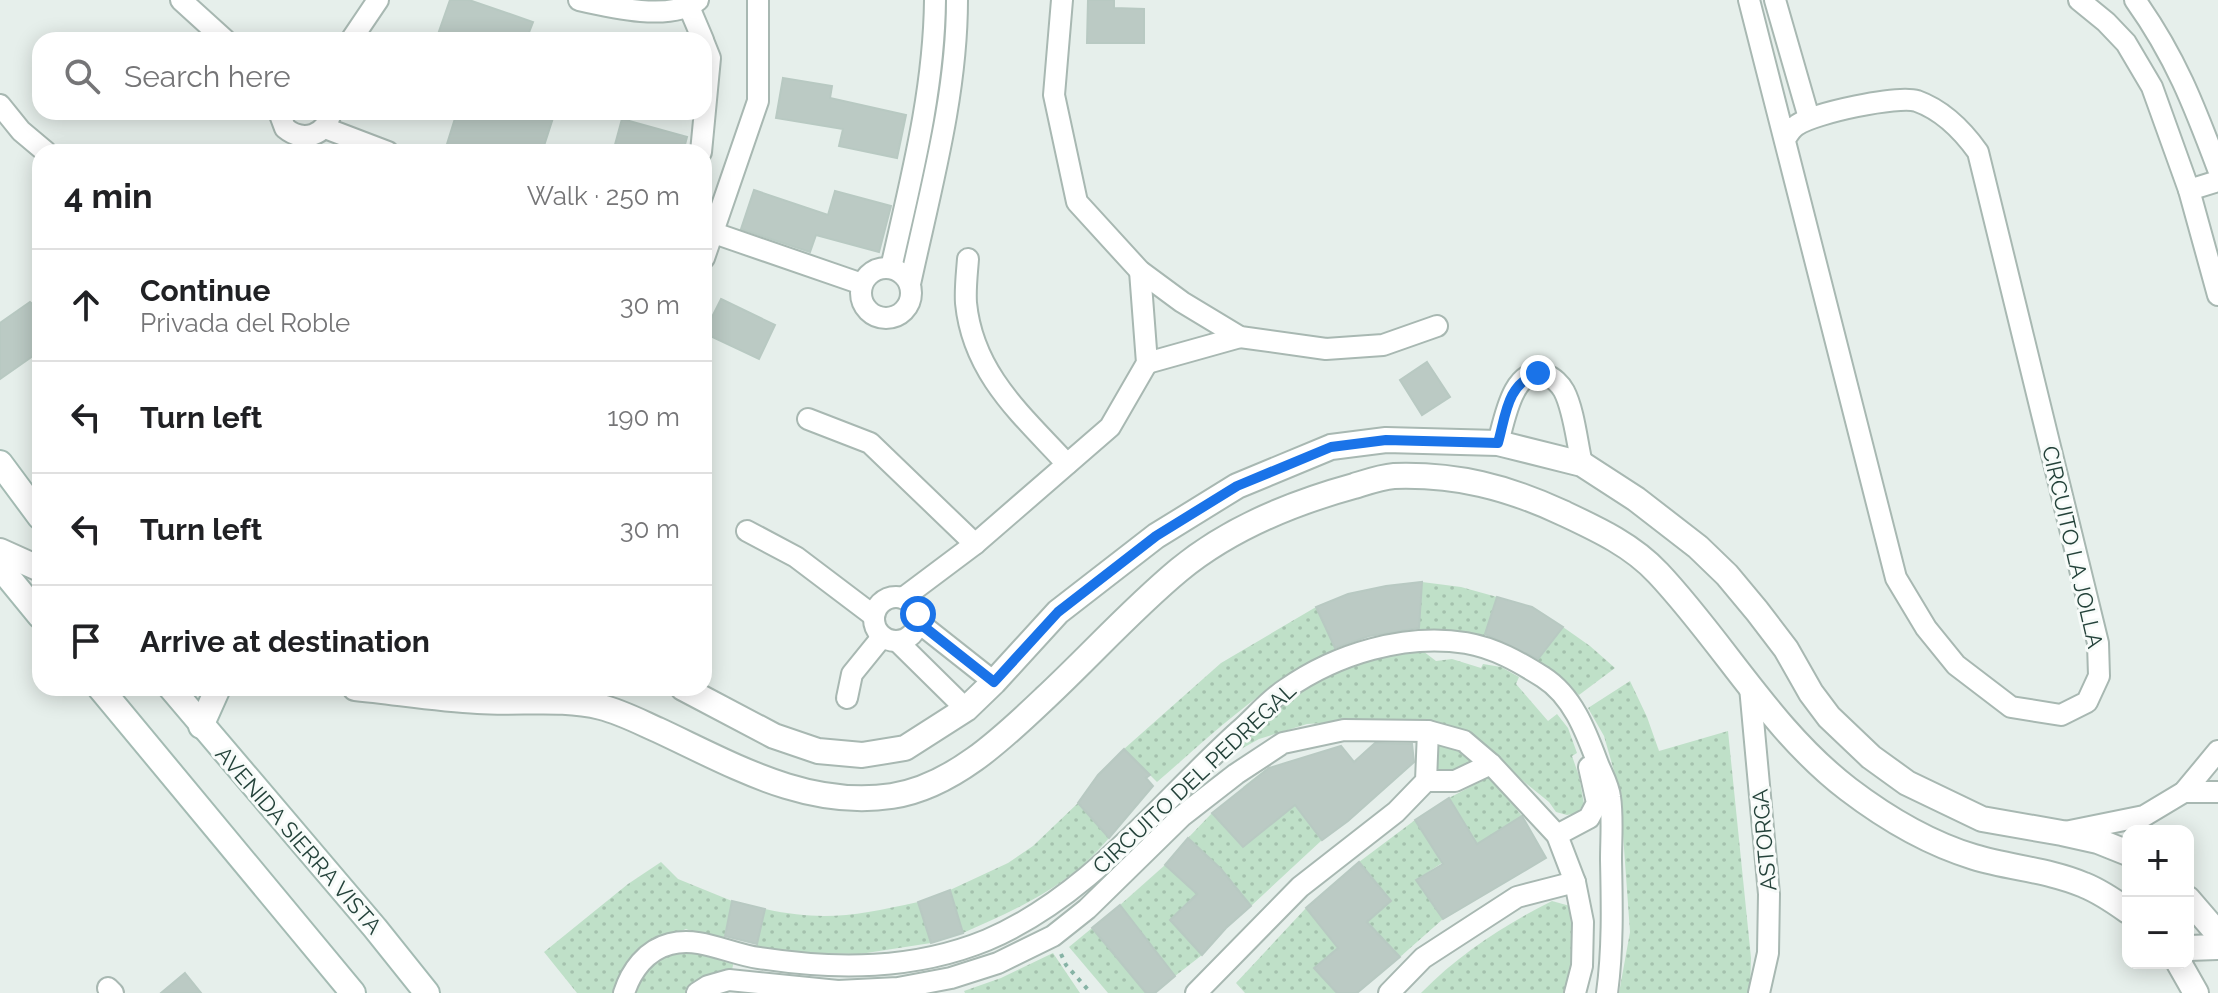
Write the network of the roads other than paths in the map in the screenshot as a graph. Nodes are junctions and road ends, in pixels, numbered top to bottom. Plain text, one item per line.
1 (181, 0) edge
2 (378, 0) edge
3 (579, 0) edge
4 (758, 0) edge
5 (935, 0) edge
6 (957, 0) edge
7 (1062, 0) edge
8 (1749, 0) edge
9 (2079, 0) edge
10 (2135, 0) edge
11 (1780, 2) edge
12 (693, 4) edge
13 (1754, 22) junction
14 (216, 32) edge
15 (356, 32) edge
16 (700, 32) edge
17 (0, 105) edge
18 (1809, 118) junction
19 (282, 120) edge
20 (328, 120) edge
21 (704, 120) edge
22 (1785, 139) junction
23 (287, 143) edge
24 (36, 144) edge
25 (373, 144) edge
26 (702, 144) edge
27 (2218, 169) edge
28 (2218, 181) edge
29 (2189, 190) junction
30 (714, 233) junction
31 (712, 238) edge
32 (968, 259) dead end
33 (891, 268) junction
34 (1140, 271) junction
35 (862, 284) junction
36 (910, 284) junction
37 (2218, 295) edge
38 (1437, 326) dead end
39 (1240, 337) junction
40 (1147, 363) junction
41 (808, 419) dead end
42 (1386, 440) junction
43 (1498, 443) junction
44 (1067, 464) junction
45 (1582, 464) junction
46 (6, 470) edge
47 (1390, 476) junction
48 (32, 492) edge
49 (32, 506) edge
50 (747, 531) dead end
51 (975, 544) junction
52 (0, 551) edge
53 (32, 565) edge
54 (0, 567) edge
55 (903, 598) junction
56 (32, 606) edge
57 (874, 616) junction
58 (918, 622) junction
59 (890, 639) junction
60 (1466, 643) junction
61 (994, 682) junction
62 (1750, 687) junction
63 (107, 696) edge
64 (177, 696) edge
65 (214, 696) edge
66 (491, 696) edge
67 (698, 696) edge
68 (847, 698) dead end
69 (966, 709) junction
70 (201, 726) junction
71 (1428, 731) junction
72 (2218, 751) edge
73 (1491, 764) junction
74 (1426, 781) junction
75 (2184, 792) junction
76 (2218, 792) edge
77 (2062, 833) junction
78 (1557, 835) junction
79 (2122, 851) edge
80 (2054, 875) junction
81 (1575, 882) junction
82 (2194, 906) edge
83 (2122, 907) edge
84 (2218, 934) edge
85 (2218, 947) edge
86 (2194, 948) edge
87 (732, 952) junction
88 (756, 958) junction
89 (2182, 969) edge
90 (738, 980) junction
91 (353, 993) edge
92 (427, 993) edge
93 (624, 993) edge
94 (697, 993) edge
95 (1196, 993) edge
96 (1389, 993) edge
97 (1575, 993) edge
98 (1607, 993) edge
99 (1759, 993) edge
100 (2196, 993) edge

1 - 14 street
2 - 15 street
3 - 12 street
4 - 30 street
5 - 33 street
6 - 36 street
7 - 34 street
8 - 13 street, CIRCUITO LA JOLLA
9 - 29 street
10 - 27 street
11 - 13 street
11 - 18 street
12 - 16 street
13 - 22 street, CIRCUITO LA JOLLA
17 - 24 street
18 - 22 street, CIRCUITO LA JOLLA
18 - 22 street, CIRCUITO LA JOLLA
19 - 23 street
20 - 23 street
20 - 25 street
21 - 26 street
28 - 29 street
29 - 37 street
30 - 31 street
30 - 35 street
32 - 44 street
33 - 35 street
33 - 36 street
34 - 39 street
34 - 40 street
35 - 36 street
38 - 39 street
39 - 40 street
40 - 44 street
41 - 51 street
42 - 43 street
42 - 47 street
42 - 61 street
43 - 45 street
43 - 45 street
44 - 51 street
45 - 77 street
46 - 48 street
46 - 49 street
47 - 62 street
47 - 66 street
50 - 57 street
51 - 55 street
52 - 53 street
54 - 56 street
55 - 57 street
55 - 58 street
57 - 59 street
58 - 59 street
58 - 61 street
59 - 68 street
59 - 69 street
60 - 78 street
60 - 88 street, CIRCUITO DEL PEDREGAL
60 - 98 street, CIRCUITO DEL PEDREGAL
61 - 69 street
62 - 80 street
62 - 99 street, ASTORGA
63 - 91 street
64 - 70 street, AVENIDA SIERRA VISTA
65 - 70 street
67 - 69 street
70 - 92 street, AVENIDA SIERRA VISTA
71 - 73 street, CIRCUITO DEL PEDREGAL
71 - 74 street
71 - 90 street, CIRCUITO DEL PEDREGAL
72 - 75 street
73 - 74 street
73 - 78 street, CIRCUITO DEL PEDREGAL
74 - 95 street
75 - 76 street
75 - 77 street
77 - 79 street
77 - 80 street
78 - 81 street, CIRCUITO DEL PEDREGAL
80 - 83 street
81 - 96 street
81 - 97 street, CIRCUITO DEL PEDREGAL
82 - 84 street
85 - 86 street
87 - 88 street, CIRCUITO DEL PEDREGAL
87 - 90 street
87 - 93 street, CIRCUITO DEL PEDREGAL
88 - 90 street
89 - 100 street
90 - 94 street, CIRCUITO DEL PEDREGAL

